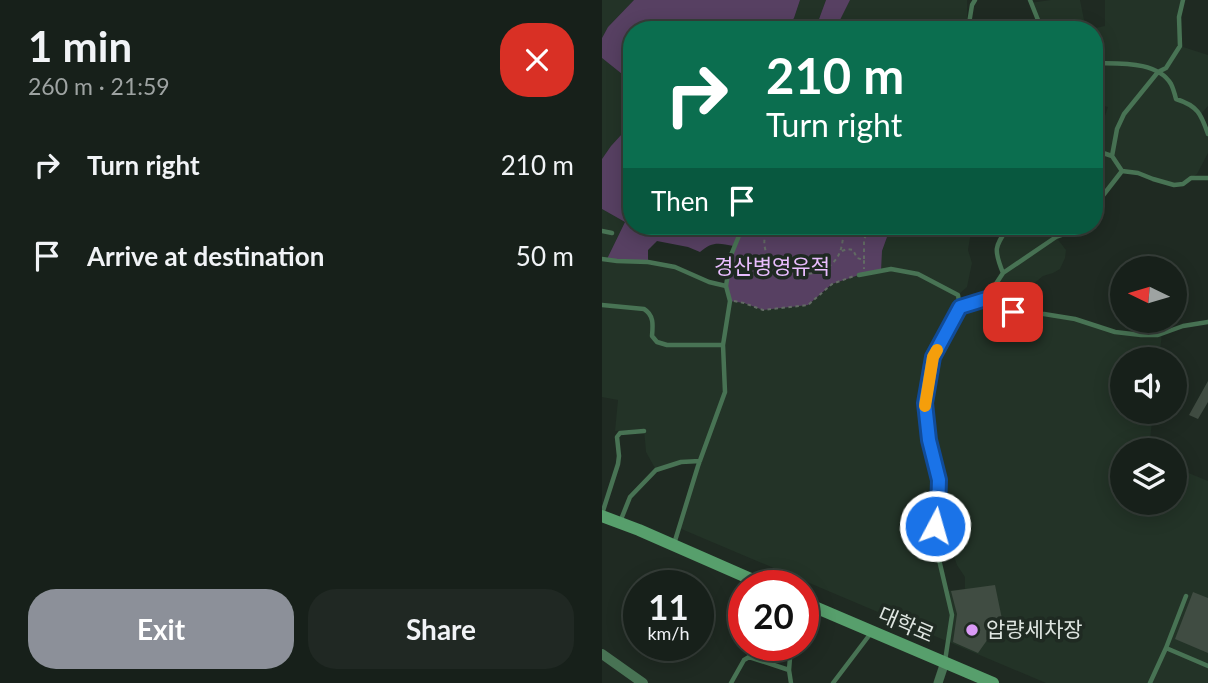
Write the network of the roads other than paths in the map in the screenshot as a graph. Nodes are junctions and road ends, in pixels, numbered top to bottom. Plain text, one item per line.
1 (975, 0) edge
2 (1030, 0) edge
3 (1183, 0) edge
4 (969, 21) edge
5 (1038, 21) edge
6 (1103, 63) edge
7 (1158, 72) junction
8 (1208, 134) edge
9 (1103, 153) edge
10 (1112, 156) junction
11 (1122, 171) junction
12 (1208, 178) edge
13 (1103, 195) edge
14 (602, 231) edge
15 (612, 233) dead end
16 (740, 235) edge
17 (1004, 235) edge
18 (1059, 235) edge
19 (602, 259) edge
20 (1003, 273) junction
21 (862, 274) road end
22 (726, 286) junction
23 (986, 299) junction
24 (602, 305) edge
25 (960, 307) junction
26 (1208, 322) edge
27 (723, 345) junction
28 (644, 432) dead end
29 (700, 461) junction
30 (602, 515) edge
31 (620, 522) junction
32 (674, 545) junction
33 (731, 570) edge
34 (1186, 596) dead end
35 (819, 609) edge
36 (872, 631) junction
37 (1166, 648) junction
38 (602, 654) edge
39 (790, 661) edge
40 (945, 662) junction
41 (1208, 666) edge
42 (789, 670) junction
43 (643, 683) edge
44 (731, 683) edge
45 (791, 683) edge
46 (834, 683) edge
47 (938, 683) edge
48 (993, 683) edge
49 (1150, 683) edge

1 - 4 lane
2 - 5 lane
3 - 7 lane
6 - 7 lane
7 - 8 lane
7 - 10 lane
9 - 10 lane
10 - 11 lane
11 - 12 lane
11 - 13 lane
14 - 15 lane
16 - 22 lane
17 - 20 lane
18 - 20 lane
19 - 22 lane
20 - 23 lane
21 - 25 lane
22 - 27 lane
23 - 25 lane
23 - 26 lane
24 - 27 lane
25 - 40 lane
27 - 29 lane
28 - 30 lane
29 - 31 lane
29 - 32 lane
30 - 31 main road
31 - 32 main road
32 - 33 main road
34 - 37 lane
35 - 36 main road, 대학로
36 - 40 main road, 대학로
36 - 46 lane
37 - 41 lane
37 - 49 lane
38 - 43 street
39 - 42 lane
40 - 47 street
40 - 48 main road, 대학로
42 - 44 lane
42 - 45 lane

